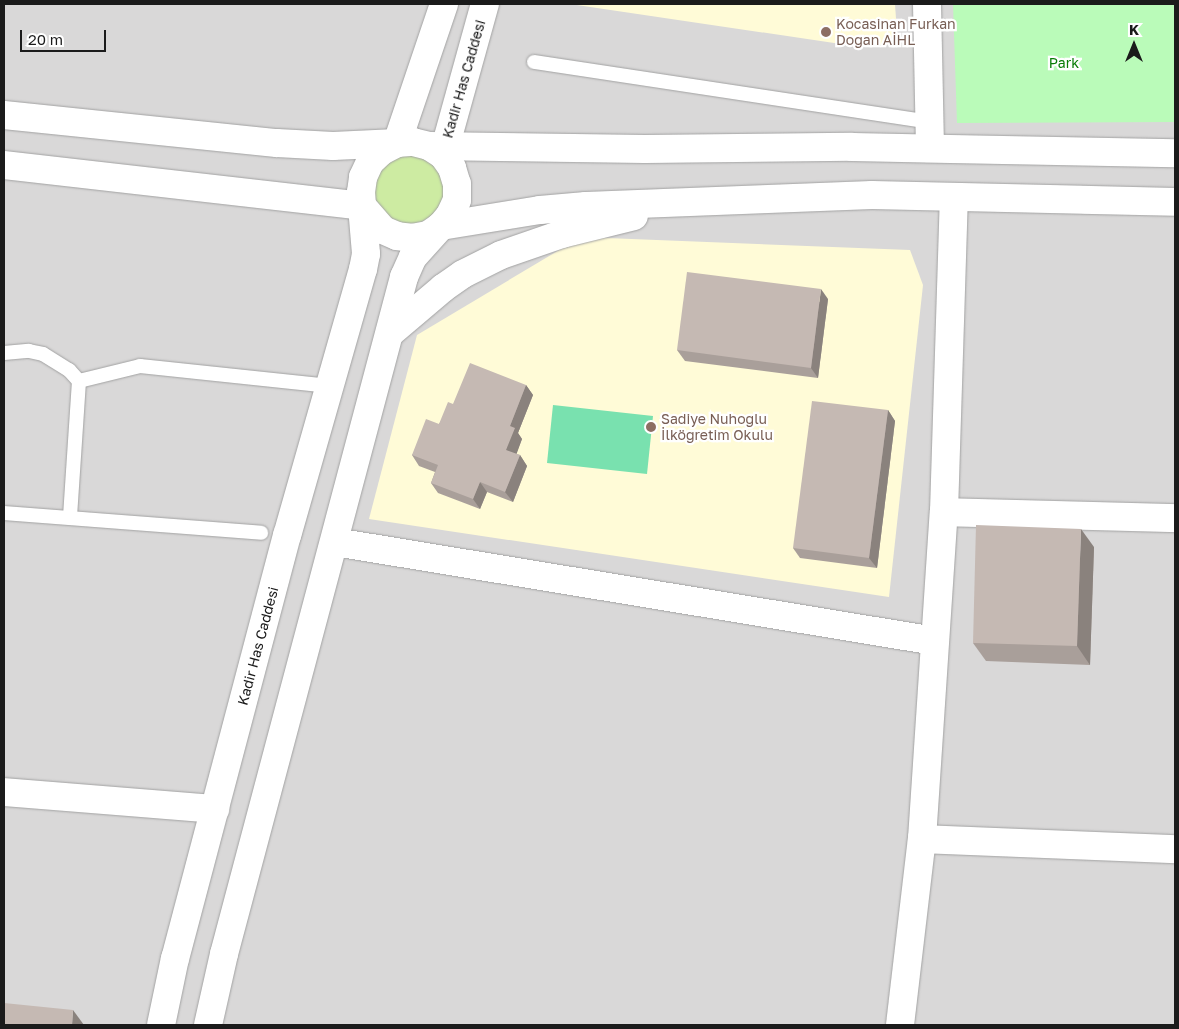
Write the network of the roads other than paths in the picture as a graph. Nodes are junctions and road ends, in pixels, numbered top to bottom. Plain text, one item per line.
1 (444, 4) edge
2 (485, 4) edge
3 (927, 4) edge
4 (534, 62) dead end
5 (4, 115) edge
6 (930, 135) junction
7 (397, 143) junction
8 (439, 149) junction
9 (1175, 153) edge
10 (4, 165) edge
11 (954, 197) junction
12 (699, 202) junction
13 (1175, 202) edge
14 (362, 206) junction
15 (441, 226) junction
16 (390, 333) junction
17 (4, 353) edge
18 (79, 381) junction
19 (330, 386) junction
20 (944, 512) junction
21 (4, 513) edge
22 (70, 518) junction
23 (1175, 518) edge
24 (261, 533) dead end
25 (335, 542) junction
26 (935, 641) junction
27 (4, 792) edge
28 (215, 809) junction
29 (922, 839) junction
30 (1175, 849) edge
31 (161, 1025) edge
32 (208, 1025) edge
33 (900, 1025) edge

1 - 7 street
2 - 8 street, Kadir Has Caddesi
3 - 6 street
4 - 6 lane
5 - 7 street
6 - 8 street
6 - 9 street
7 - 8 street
7 - 14 street
8 - 15 street
10 - 14 street
11 - 12 street
11 - 13 street
11 - 20 street
12 - 15 street
12 - 16 street
14 - 15 street
14 - 19 street, Kadir Has Caddesi
15 - 16 street
16 - 25 street
17 - 18 lane
18 - 19 lane
18 - 22 lane
19 - 28 street, Kadir Has Caddesi
20 - 23 street
20 - 26 street
21 - 22 lane
22 - 24 lane
25 - 26 street
25 - 32 street
26 - 29 street
27 - 28 street
28 - 31 street, Kadir Has Caddesi
29 - 30 street
29 - 33 street

